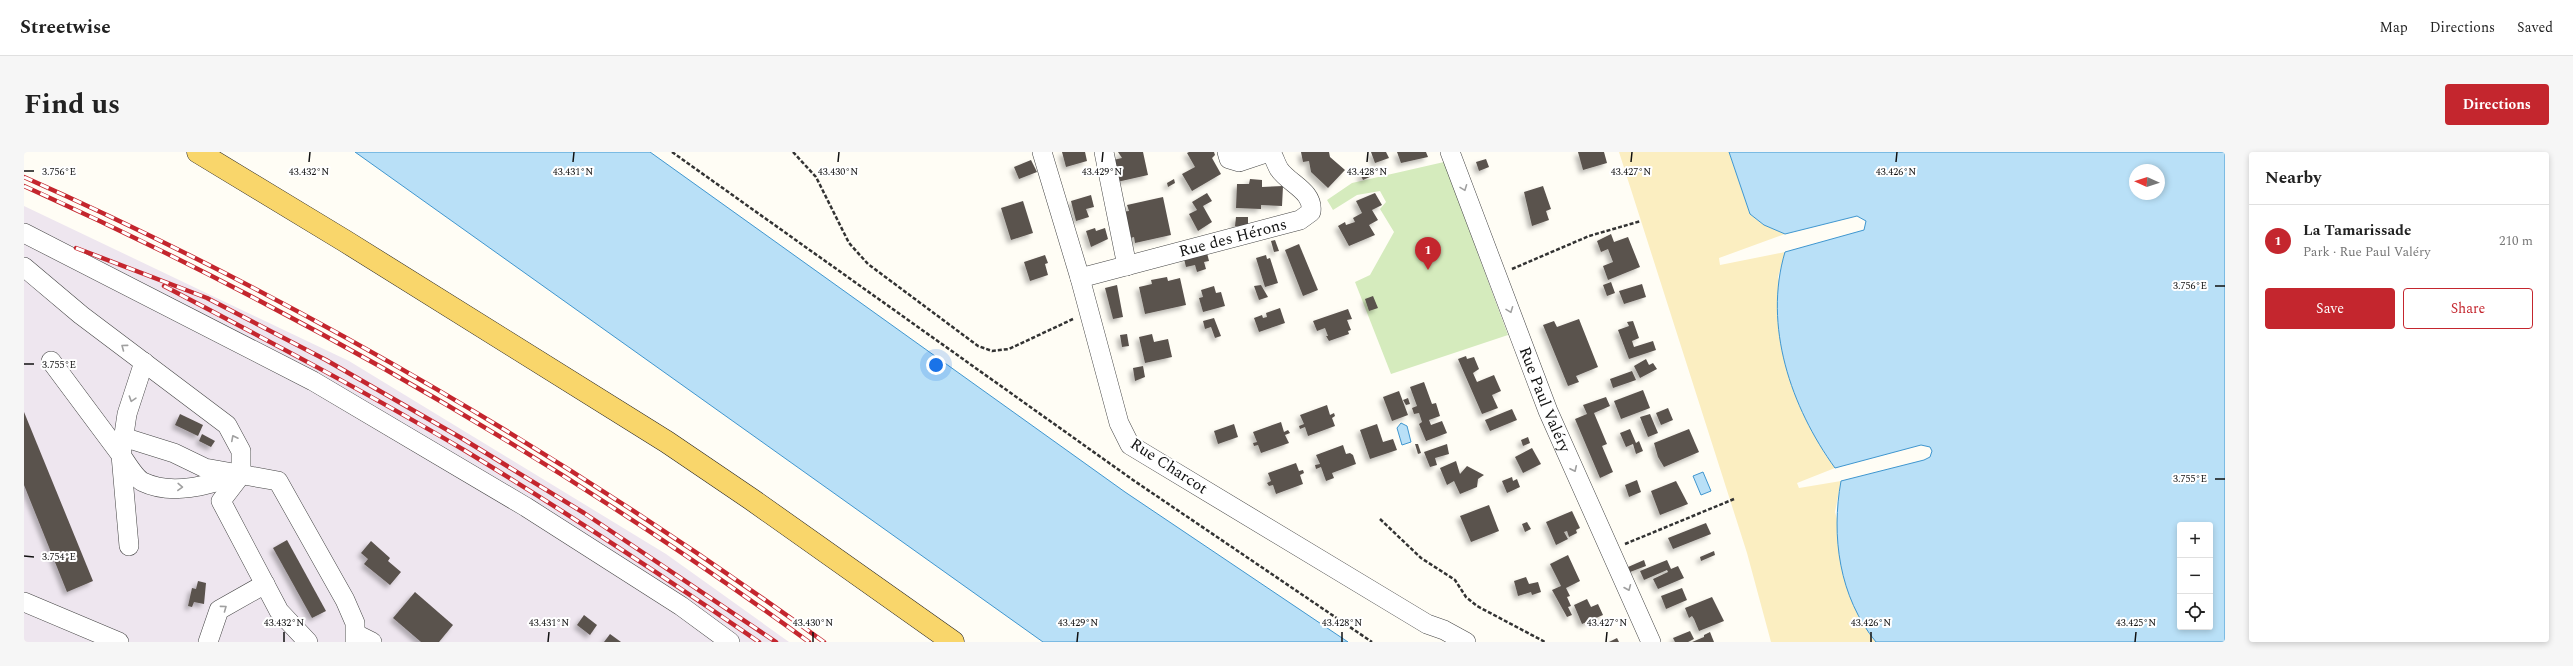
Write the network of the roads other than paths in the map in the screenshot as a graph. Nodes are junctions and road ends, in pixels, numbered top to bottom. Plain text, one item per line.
1 (198, 152) edge
2 (1042, 152) edge
3 (1104, 152) edge
4 (1227, 152) edge
5 (1270, 152) edge
6 (1450, 152) edge
7 (24, 233) edge
8 (1127, 266) junction
9 (24, 267) edge
10 (1080, 278) junction
11 (51, 361) dead end
12 (144, 362) junction
13 (122, 446) junction
14 (241, 475) junction
15 (129, 546) dead end
16 (265, 584) junction
17 (25, 602) edge
18 (1427, 624) junction
19 (361, 639) edge
20 (302, 641) edge
21 (119, 642) edge
22 (208, 642) edge
23 (730, 642) edge
24 (953, 642) edge
25 (1443, 642) edge
26 (1466, 642) edge
27 (1651, 642) edge

1 - 24 main road
2 - 10 street, Rue Charcot
3 - 8 street
4 - 5 street
5 - 8 street, Rue des Hérons
6 -> 27 street, Rue Paul Valéry
7 - 23 street
8 - 10 street, Rue des Hérons
12 -> 9 street
10 - 18 street, Rue Charcot
11 - 13 street
12 -> 13 street
14 -> 12 street
13 - 14 street
13 -> 14 street
13 - 15 street
14 - 16 street
14 - 19 street
16 - 20 street
22 -> 16 street
17 - 21 street
18 - 25 street, Rue Charcot
18 - 26 street, Rue Charcot

